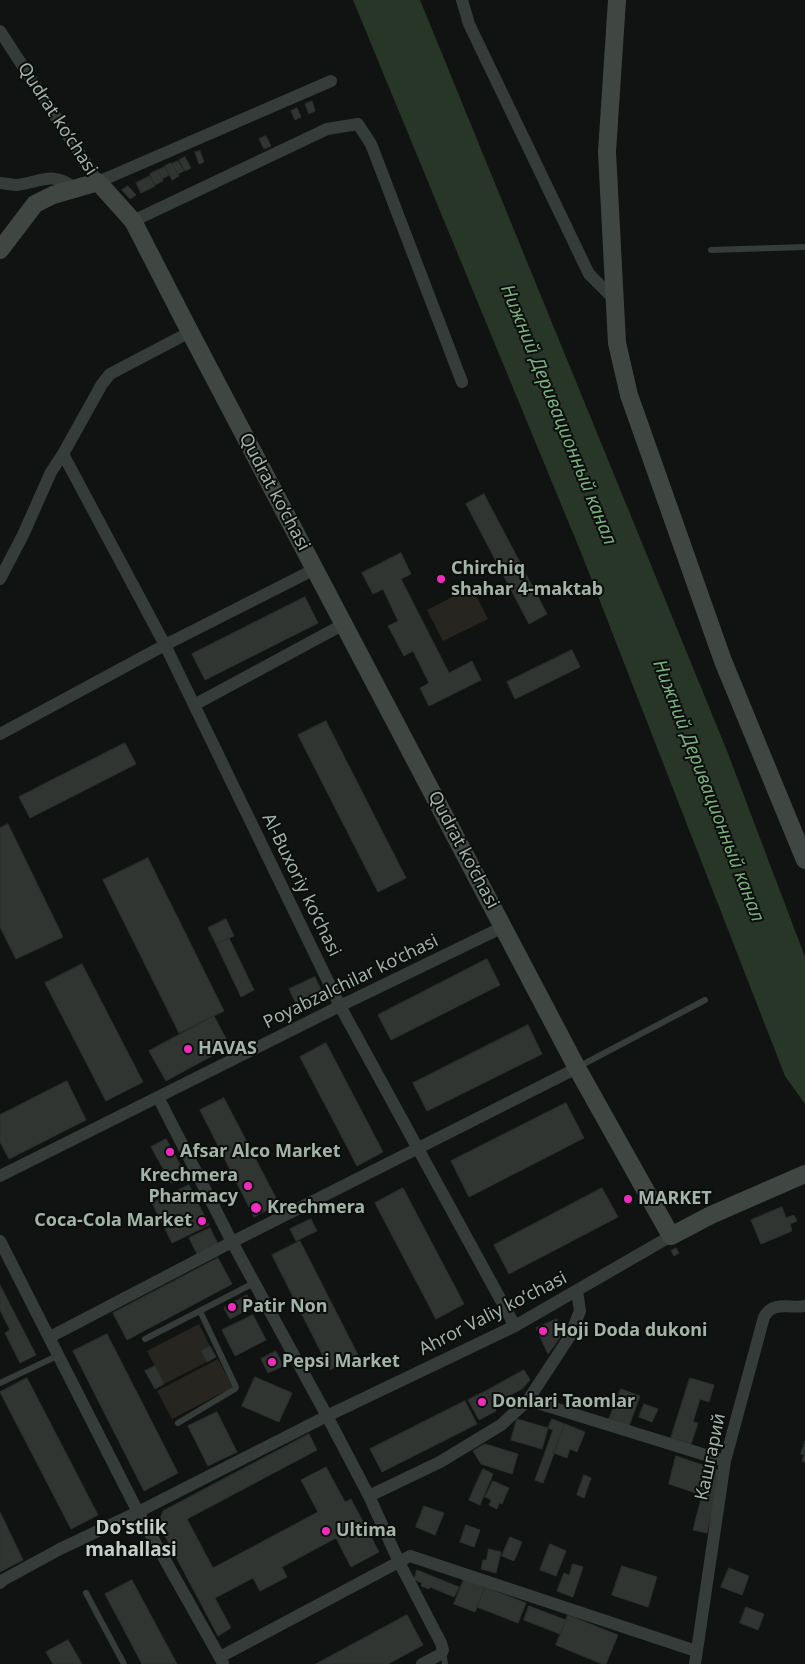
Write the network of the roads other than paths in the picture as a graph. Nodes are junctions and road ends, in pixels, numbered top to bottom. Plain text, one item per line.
1 (462, 0) edge
2 (617, 0) edge
3 (0, 31) edge
4 (331, 81) dead end
5 (98, 182) junction
6 (0, 183) edge
7 (74, 188) junction
8 (133, 221) junction
9 (805, 247) edge
10 (0, 250) edge
11 (711, 250) dead end
12 (615, 300) junction
13 (190, 332) junction
14 (462, 382) dead end
15 (63, 454) junction
16 (315, 569) junction
17 (1, 572) edge
18 (344, 624) junction
19 (166, 645) junction
20 (194, 704) junction
21 (0, 734) edge
22 (805, 860) edge
23 (503, 927) junction
24 (705, 1000) dead end
25 (340, 1006) junction
26 (577, 1068) junction
27 (158, 1097) junction
28 (418, 1148) junction
29 (0, 1176) edge
30 (804, 1177) edge
31 (671, 1236) junction
32 (0, 1241) edge
33 (232, 1242) junction
34 (254, 1283) junction
35 (577, 1291) junction
36 (805, 1306) edge
37 (200, 1311) junction
38 (515, 1326) junction
39 (50, 1337) junction
40 (145, 1340) dead end
41 (59, 1355) junction
42 (0, 1383) edge
43 (528, 1400) junction
44 (327, 1416) junction
45 (178, 1423) dead end
46 (725, 1461) junction
47 (369, 1496) junction
48 (138, 1512) junction
49 (398, 1562) junction
50 (0, 1583) edge
51 (86, 1592) dead end
52 (443, 1650) junction
53 (696, 1658) edge
54 (222, 1661) edge
55 (124, 1664) edge
56 (422, 1664) edge
57 (445, 1664) edge

1 - 12 street
2 - 12 street
3 - 5 street, Qudrat ko‘chasi
4 - 5 street, Qudrat ko‘chasi
5 - 7 street
5 - 8 street, Qudrat ko‘chasi
6 - 7 street
7 - 10 street
8 - 13 street, Qudrat ko‘chasi
8 - 14 street
9 - 11 lane
12 - 22 street
13 - 15 street
13 - 16 street, Qudrat ko‘chasi
15 - 17 street
15 - 19 street, Al-Buxoriy ko‘chasi
16 - 18 street, Qudrat ko‘chasi
16 - 19 street
18 - 20 street
18 - 23 street, Qudrat ko‘chasi
19 - 20 street, Al-Buxoriy ko‘chasi
19 - 21 street
20 - 25 street, Al-Buxoriy ko‘chasi
23 - 25 street, Poyabzalchilar ko‘chasi
23 - 26 street, Qudrat ko‘chasi
24 - 26 lane
25 - 27 street, Poyabzalchilar ko‘chasi
25 - 28 street, Al-Buxoriy ko‘chasi
26 - 28 street
26 - 31 street, Qudrat ko‘chasi
27 - 29 street, Poyabzalchilar ko‘chasi
27 - 33 street
28 - 33 street
28 - 38 street, Al-Buxoriy ko‘chasi
30 - 31 street
31 - 35 street, Ahror Valiy koʻchasi
32 - 39 street
33 - 34 street
33 - 39 street
34 - 37 lane
34 - 44 street
35 - 38 street, Ahror Valiy koʻchasi
35 - 43 street
36 - 46 street, Кашгарий
37 - 40 lane
37 - 45 lane
38 - 44 street, Ahror Valiy koʻchasi
39 - 41 street
41 - 42 lane
41 - 48 street
43 - 46 street
43 - 47 street
44 - 47 street
44 - 48 street, Ahror Valiy koʻchasi
46 - 53 street, Кашгарий
47 - 49 street
48 - 50 street, Ahror Valiy koʻchasi
48 - 54 street
49 - 52 street
49 - 53 street, Кашгарий
49 - 54 street
51 - 55 lane
52 - 56 street
52 - 57 lane

